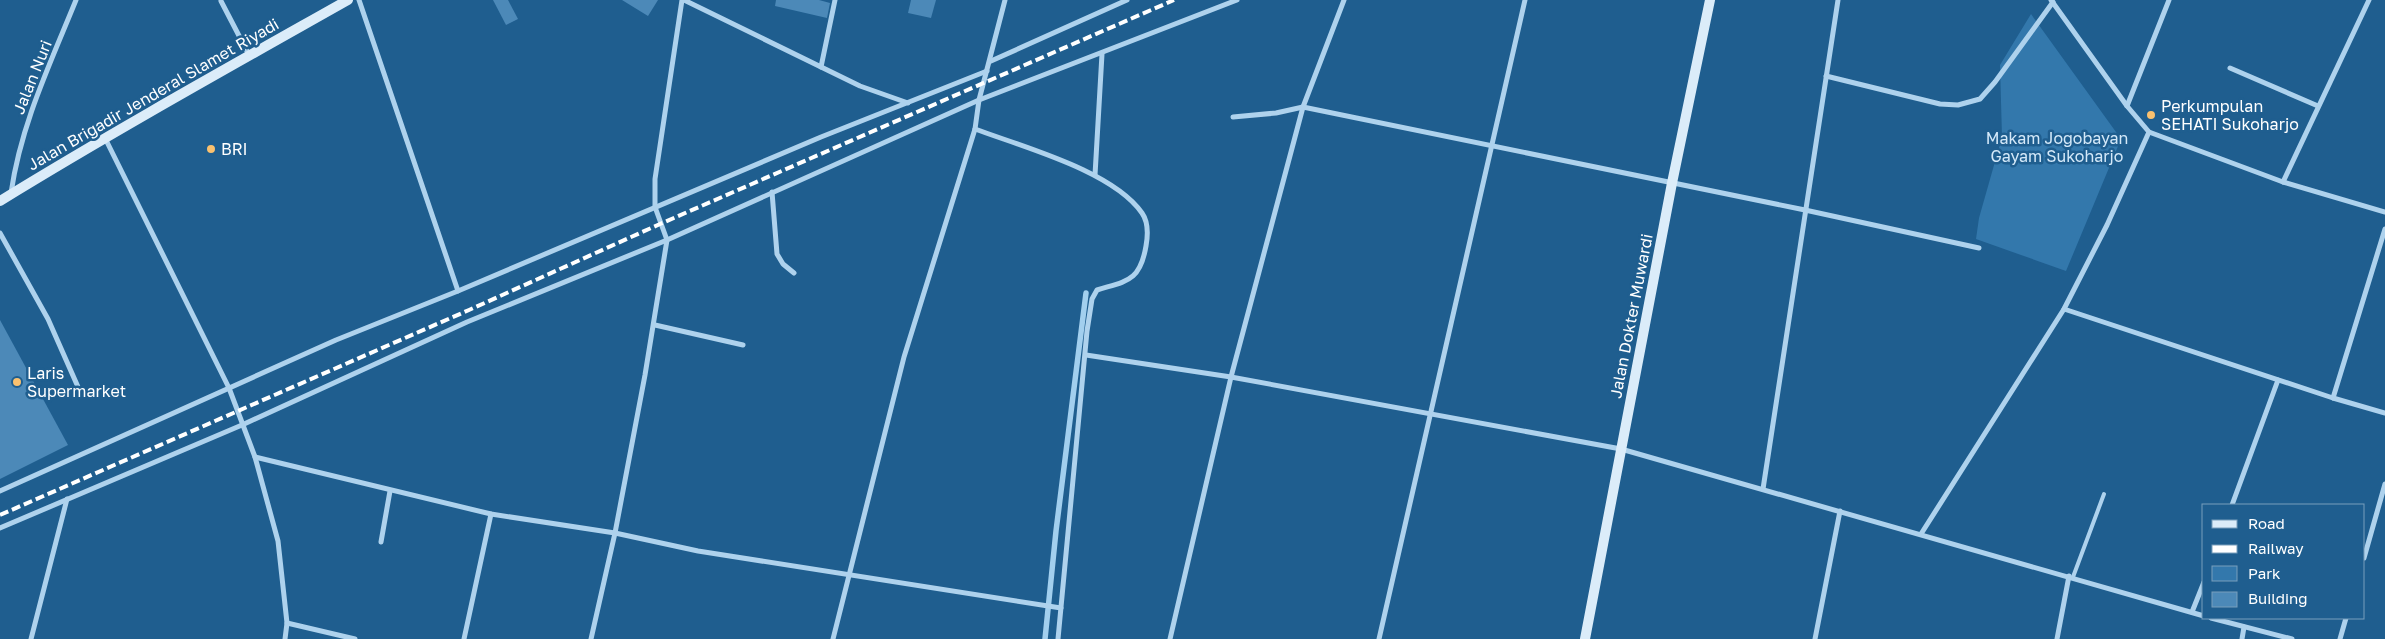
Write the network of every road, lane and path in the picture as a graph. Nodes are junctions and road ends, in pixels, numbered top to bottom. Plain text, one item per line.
1 (76, 0) edge
2 (348, 0) edge
3 (359, 0) edge
4 (683, 0) edge
5 (836, 0) edge
6 (1005, 0) edge
7 (1126, 0) edge
8 (1238, 0) edge
9 (1344, 0) edge
10 (1525, 0) edge
11 (1710, 0) edge
12 (1838, 0) edge
13 (2169, 0) edge
14 (2369, 0) edge
15 (221, 1) edge
16 (2052, 1) edge
17 (1102, 54) junction
18 (249, 56) junction
19 (991, 61) junction
20 (820, 67) junction
21 (2230, 68) dead end
22 (987, 71) junction
23 (1826, 76) junction
24 (979, 100) junction
25 (908, 103) junction
26 (2127, 106) junction
27 (2318, 106) junction
28 (1303, 107) junction
29 (1233, 117) dead end
30 (975, 129) junction
31 (2149, 132) junction
32 (104, 138) junction
33 (1492, 146) junction
34 (1095, 175) junction
35 (2283, 182) junction
36 (1672, 183) junction
37 (772, 192) junction
38 (11, 194) junction
39 (0, 201) edge
40 (655, 207) junction
41 (1805, 210) junction
42 (2385, 212) edge
43 (2385, 229) edge
44 (0, 234) edge
45 (667, 240) junction
46 (1979, 248) dead end
47 (794, 273) dead end
48 (458, 291) junction
49 (2064, 309) junction
50 (655, 325) junction
51 (743, 346) dead end
52 (1086, 355) junction
53 (1231, 377) junction
54 (2278, 380) junction
55 (229, 388) junction
56 (82, 396) dead end
57 (2333, 398) junction
58 (2385, 413) edge
59 (1430, 414) junction
60 (242, 425) junction
61 (1621, 449) junction
62 (255, 457) junction
63 (2385, 484) edge
64 (1763, 489) junction
65 (0, 491) edge
66 (390, 491) junction
67 (2104, 494) dead end
68 (67, 499) junction
69 (2232, 504) edge
70 (1840, 511) junction
71 (491, 514) junction
72 (0, 528) edge
73 (615, 533) junction
74 (1921, 534) junction
75 (381, 542) dead end
76 (2365, 554) edge
77 (850, 575) junction
78 (2071, 577) junction
79 (2202, 587) edge
80 (1059, 608) junction
81 (2192, 612) junction
82 (2202, 615) edge
83 (2216, 619) edge
84 (2346, 619) edge
85 (287, 623) junction
86 (2244, 627) junction
87 (31, 639) edge
88 (285, 639) edge
89 (355, 639) edge
90 (464, 639) edge
91 (591, 639) edge
92 (833, 639) edge
93 (1058, 639) edge
94 (1170, 639) edge
95 (1379, 639) edge
96 (1585, 639) edge
97 (1815, 639) edge
98 (2057, 639) edge
99 (2242, 639) edge
100 (2292, 639) edge
101 (2340, 639) edge

1 - 38 street, Jalan Nuri
2 - 18 main road, Jalan Brigadir Jenderal Slamet Riyadi
3 - 48 street
4 - 20 street
4 - 40 street
5 - 20 street
6 - 19 street
7 - 19 street
8 - 17 street
9 - 28 street
10 - 33 street
11 - 36 main road, Jalan Dokter Muwardi
12 - 23 street
13 - 26 street
14 - 27 street
15 - 18 street
16 - 23 street
16 - 26 street
17 - 24 street
17 - 34 street
18 - 32 main road, Jalan Brigadir Jenderal Slamet Riyadi
19 - 22 street
20 - 25 street
21 - 27 street
22 - 24 street
22 - 25 street
23 - 41 street
24 - 30 street
24 - 37 street
25 - 40 street
26 - 31 street
27 - 35 street
28 - 29 street
28 - 33 street
28 - 53 street
30 - 34 street
30 - 77 street
31 - 35 street
31 - 49 street
32 - 38 main road, Jalan Brigadir Jenderal Slamet Riyadi
32 - 55 street
33 - 36 street
33 - 59 street
34 - 52 street
35 - 42 street
36 - 41 street
36 - 61 main road, Jalan Dokter Muwardi
37 - 45 street
37 - 47 street
38 - 39 main road, Jalan Brigadir Jenderal Slamet Riyadi
40 - 45 street
40 - 48 street
41 - 46 street
41 - 64 street
43 - 57 street
44 - 56 street
45 - 50 street
45 - 60 street
48 - 55 street
49 - 54 street
49 - 74 street
50 - 51 street
50 - 73 street
52 - 53 street
52 - 80 street
53 - 59 street
53 - 94 street
54 - 57 street
54 - 69 street
55 - 60 street
55 - 65 street
57 - 58 street
59 - 61 street
59 - 95 street
60 - 62 street
60 - 68 street
61 - 64 street
61 - 96 main road, Jalan Dokter Muwardi
62 - 66 street
62 - 85 street
63 - 76 street
64 - 70 street
66 - 71 street
66 - 75 street
67 - 78 lane
68 - 72 street
68 - 87 street
70 - 74 street
70 - 97 street
71 - 73 street
71 - 90 street
73 - 77 street
73 - 91 street
74 - 78 street
77 - 80 street
77 - 92 street
78 - 81 street
78 - 98 street
79 - 81 street
80 - 93 street
81 - 82 street
83 - 86 street
84 - 101 street
85 - 88 street
85 - 89 street
86 - 99 street
86 - 100 street

